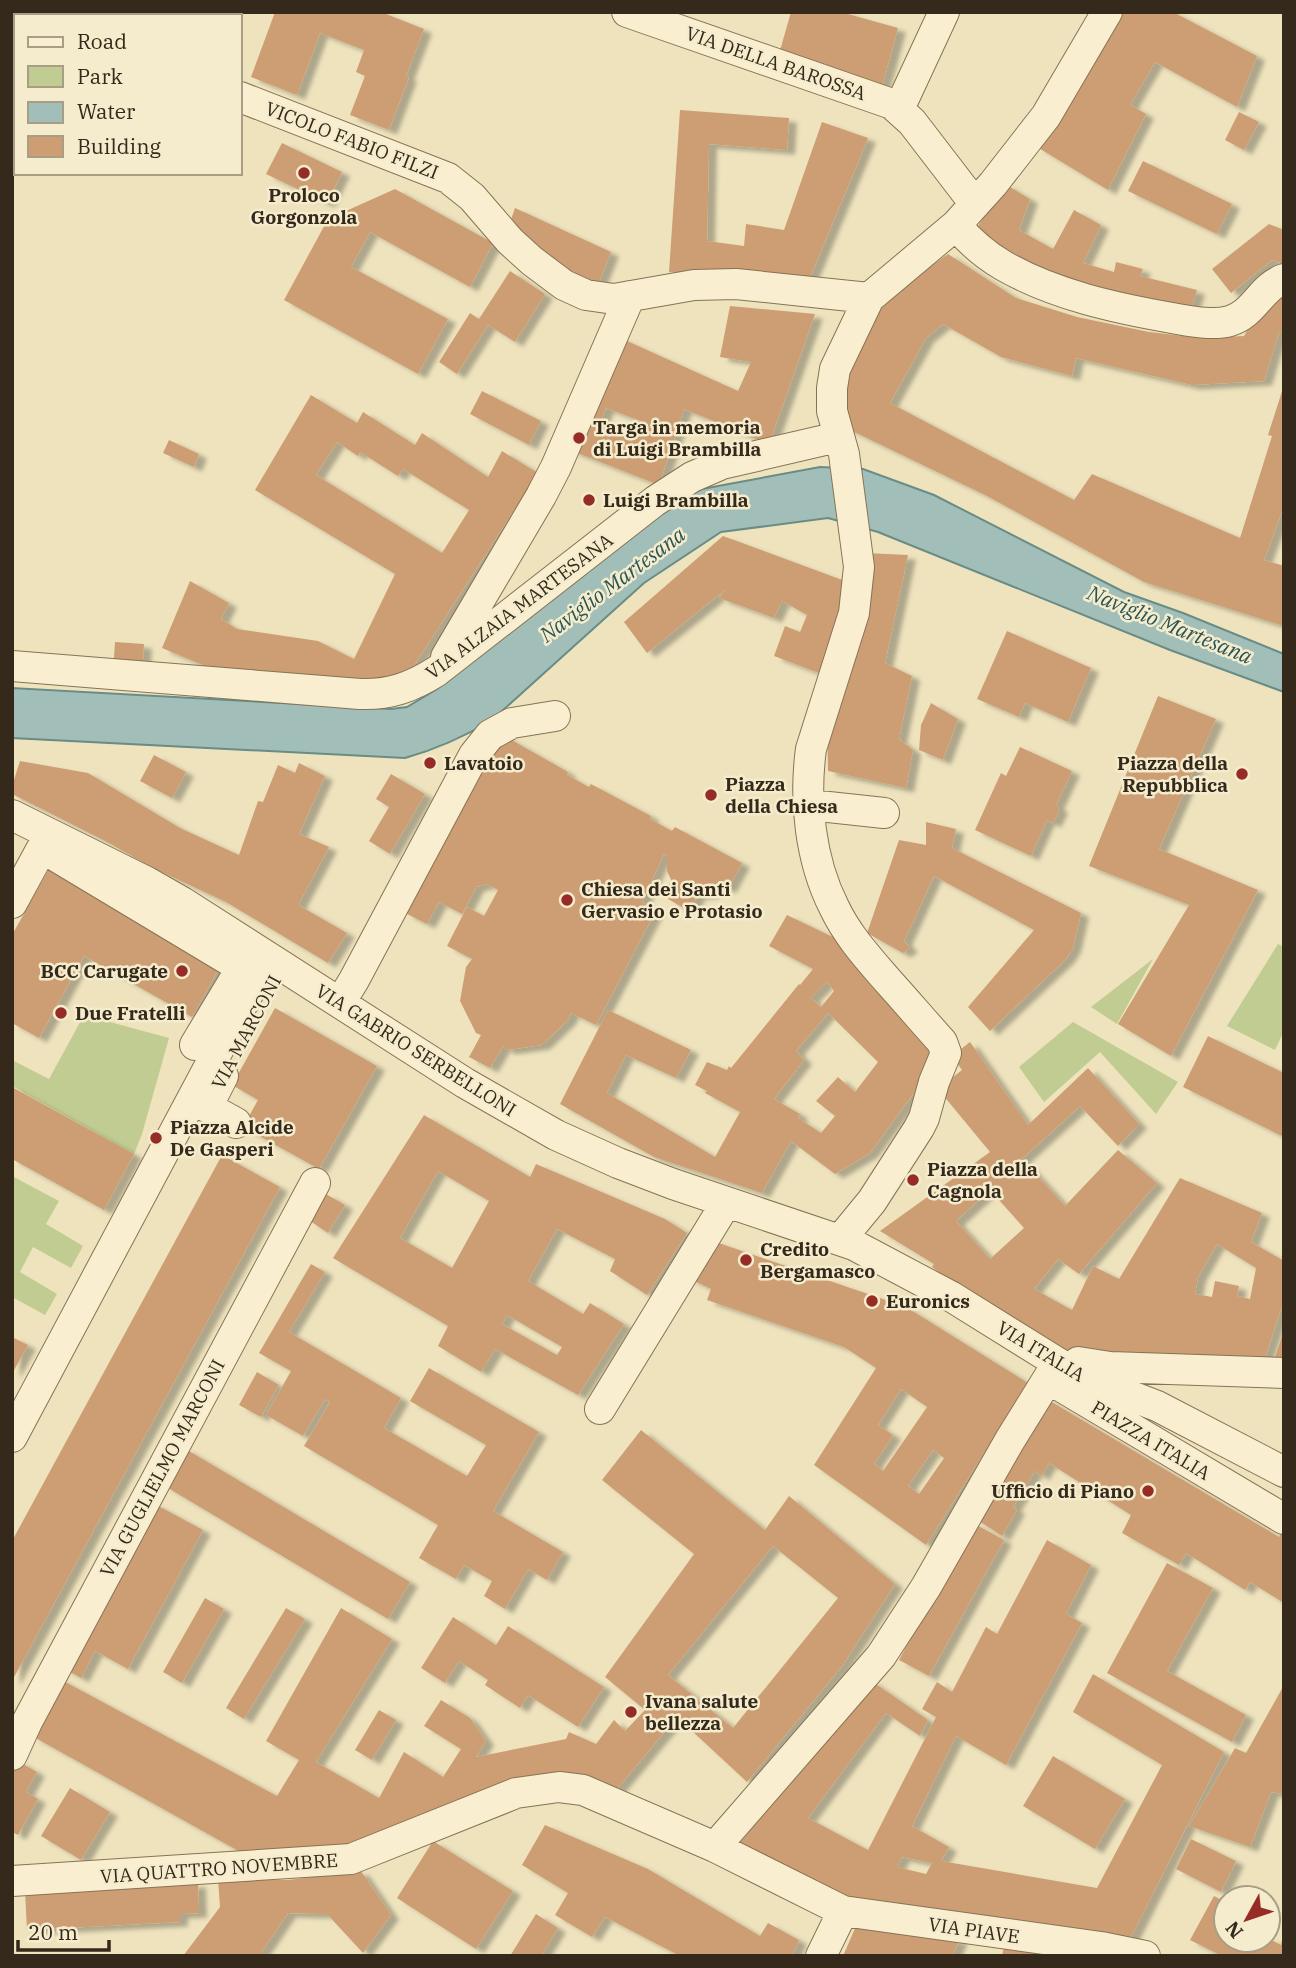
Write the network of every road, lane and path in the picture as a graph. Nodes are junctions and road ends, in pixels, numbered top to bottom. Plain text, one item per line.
1 (944, 12) edge
2 (1107, 12) edge
3 (645, 15) edge
4 (242, 98) edge
5 (892, 105) junction
6 (965, 215) junction
7 (1284, 279) edge
8 (629, 296) junction
9 (869, 298) junction
10 (842, 451) junction
11 (12, 666) edge
12 (437, 671) junction
13 (555, 716) dead end
14 (810, 805) junction
15 (884, 813) dead end
16 (25, 821) edge
17 (12, 875) edge
18 (12, 903) edge
19 (281, 964) junction
20 (243, 966) junction
21 (340, 1003) junction
22 (195, 1045) dead end
23 (168, 1112) dead end
24 (236, 1123) dead end
25 (315, 1183) dead end
26 (726, 1203) junction
27 (840, 1240) junction
28 (1024, 1342) junction
29 (1053, 1371) junction
30 (1284, 1373) edge
31 (12, 1402) edge
32 (600, 1409) dead end
33 (12, 1437) edge
34 (1284, 1472) edge
35 (1284, 1519) edge
36 (12, 1755) edge
37 (715, 1847) junction
38 (12, 1881) edge
39 (843, 1911) junction
40 (1100, 1951) edge
41 (821, 1956) edge
42 (1145, 1956) edge

1 - 5 street
2 - 6 street
3 - 5 street, VIA DELLA BAROSSA
4 - 8 street, VICOLO FABIO FILZI
5 - 6 street
6 - 7 street
6 - 9 street
8 - 9 street, VICOLO FABIO FILZI
8 - 12 street
9 - 10 street
10 - 12 street, VIA ALZAIA MARTESANA
10 - 14 street
11 - 12 street, VIA ALZAIA MARTESANA
13 - 21 street
14 - 15 street
14 - 27 street
16 - 17 street
16 - 19 street, VIA GABRIO SERBELLONI
18 - 20 street
19 - 21 street, VIA GABRIO SERBELLONI
19 - 24 street, VIA MARCONI
20 - 22 street
20 - 33 street
21 - 26 street, VIA GABRIO SERBELLONI
23 - 31 street
25 - 36 street, VIA GUGLIELMO MARCONI
26 - 27 street, VIA GABRIO SERBELLONI
26 - 32 street
27 - 28 street, VIA ITALIA
28 - 29 street, VIA ITALIA
28 - 30 street
29 - 34 street, VIA ITALIA
29 - 35 street, PIAZZA ITALIA
29 - 37 street
37 - 38 street, VIA QUATTRO NOVEMBRE
37 - 39 street, VIA PIAVE
39 - 40 street, VIA PIAVE
39 - 41 street
40 - 42 street, VIA PIAVE

